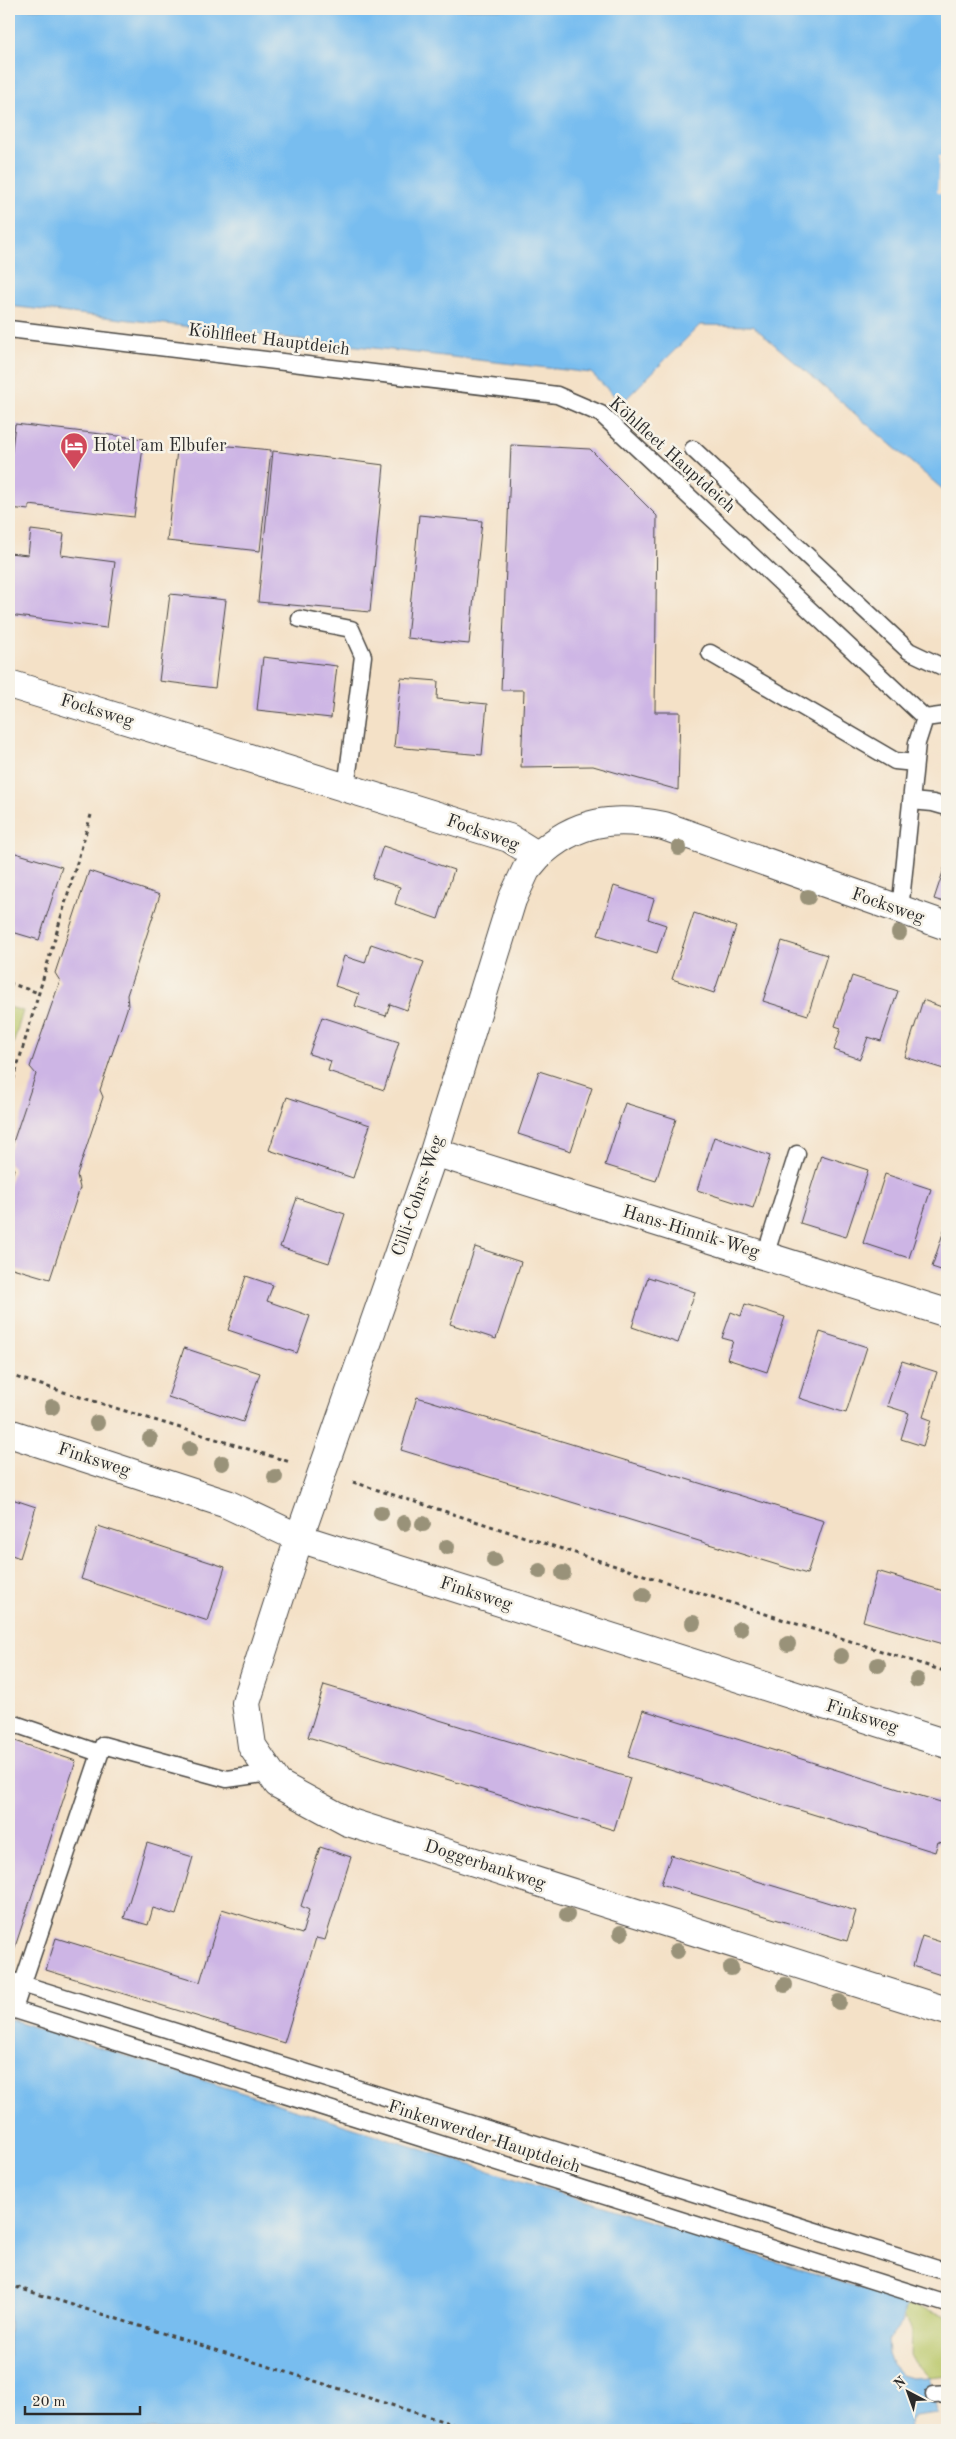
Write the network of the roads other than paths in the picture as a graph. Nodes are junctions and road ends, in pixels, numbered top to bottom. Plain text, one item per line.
1 (9, 329) edge
2 (693, 449) dead end
3 (300, 619) dead end
4 (710, 653) dead end
5 (947, 669) edge
6 (9, 684) edge
7 (947, 715) edge
8 (925, 718) junction
9 (915, 764) junction
10 (346, 788) junction
11 (911, 801) junction
12 (947, 807) edge
13 (538, 856) junction
14 (900, 911) junction
15 (947, 926) edge
16 (434, 1152) junction
17 (797, 1154) dead end
18 (766, 1256) junction
19 (947, 1313) edge
20 (9, 1433) edge
21 (299, 1538) junction
22 (9, 1722) edge
23 (947, 1744) edge
24 (99, 1753) junction
25 (271, 1773) junction
26 (16, 1982) edge
27 (12, 2008) edge
28 (947, 2011) edge
29 (947, 2272) edge
30 (947, 2304) edge

1 - 8 lane, Köhlfleet Hauptdeich
2 - 5 lane
3 - 10 lane
4 - 9 lane
6 - 10 street, Focksweg
7 - 8 lane
8 - 9 lane
9 - 11 lane
10 - 13 street, Focksweg
11 - 12 lane
11 - 14 lane
13 - 14 street, Focksweg
13 - 16 street, Cilli-Cohrs-Weg
14 - 15 street, Focksweg
16 - 18 street, Hans-Hinnik-Weg
16 - 21 street, Cilli-Cohrs-Weg
17 - 18 lane
18 - 19 street, Hans-Hinnik-Weg
20 - 21 street, Finksweg
21 - 23 street, Finksweg
21 - 25 street, Doggerbankweg
22 - 24 lane
24 - 25 lane
24 - 26 lane
25 - 28 street, Doggerbankweg
26 - 27 lane
26 - 29 lane
27 - 30 lane, Finkenwerder Hauptdeich

